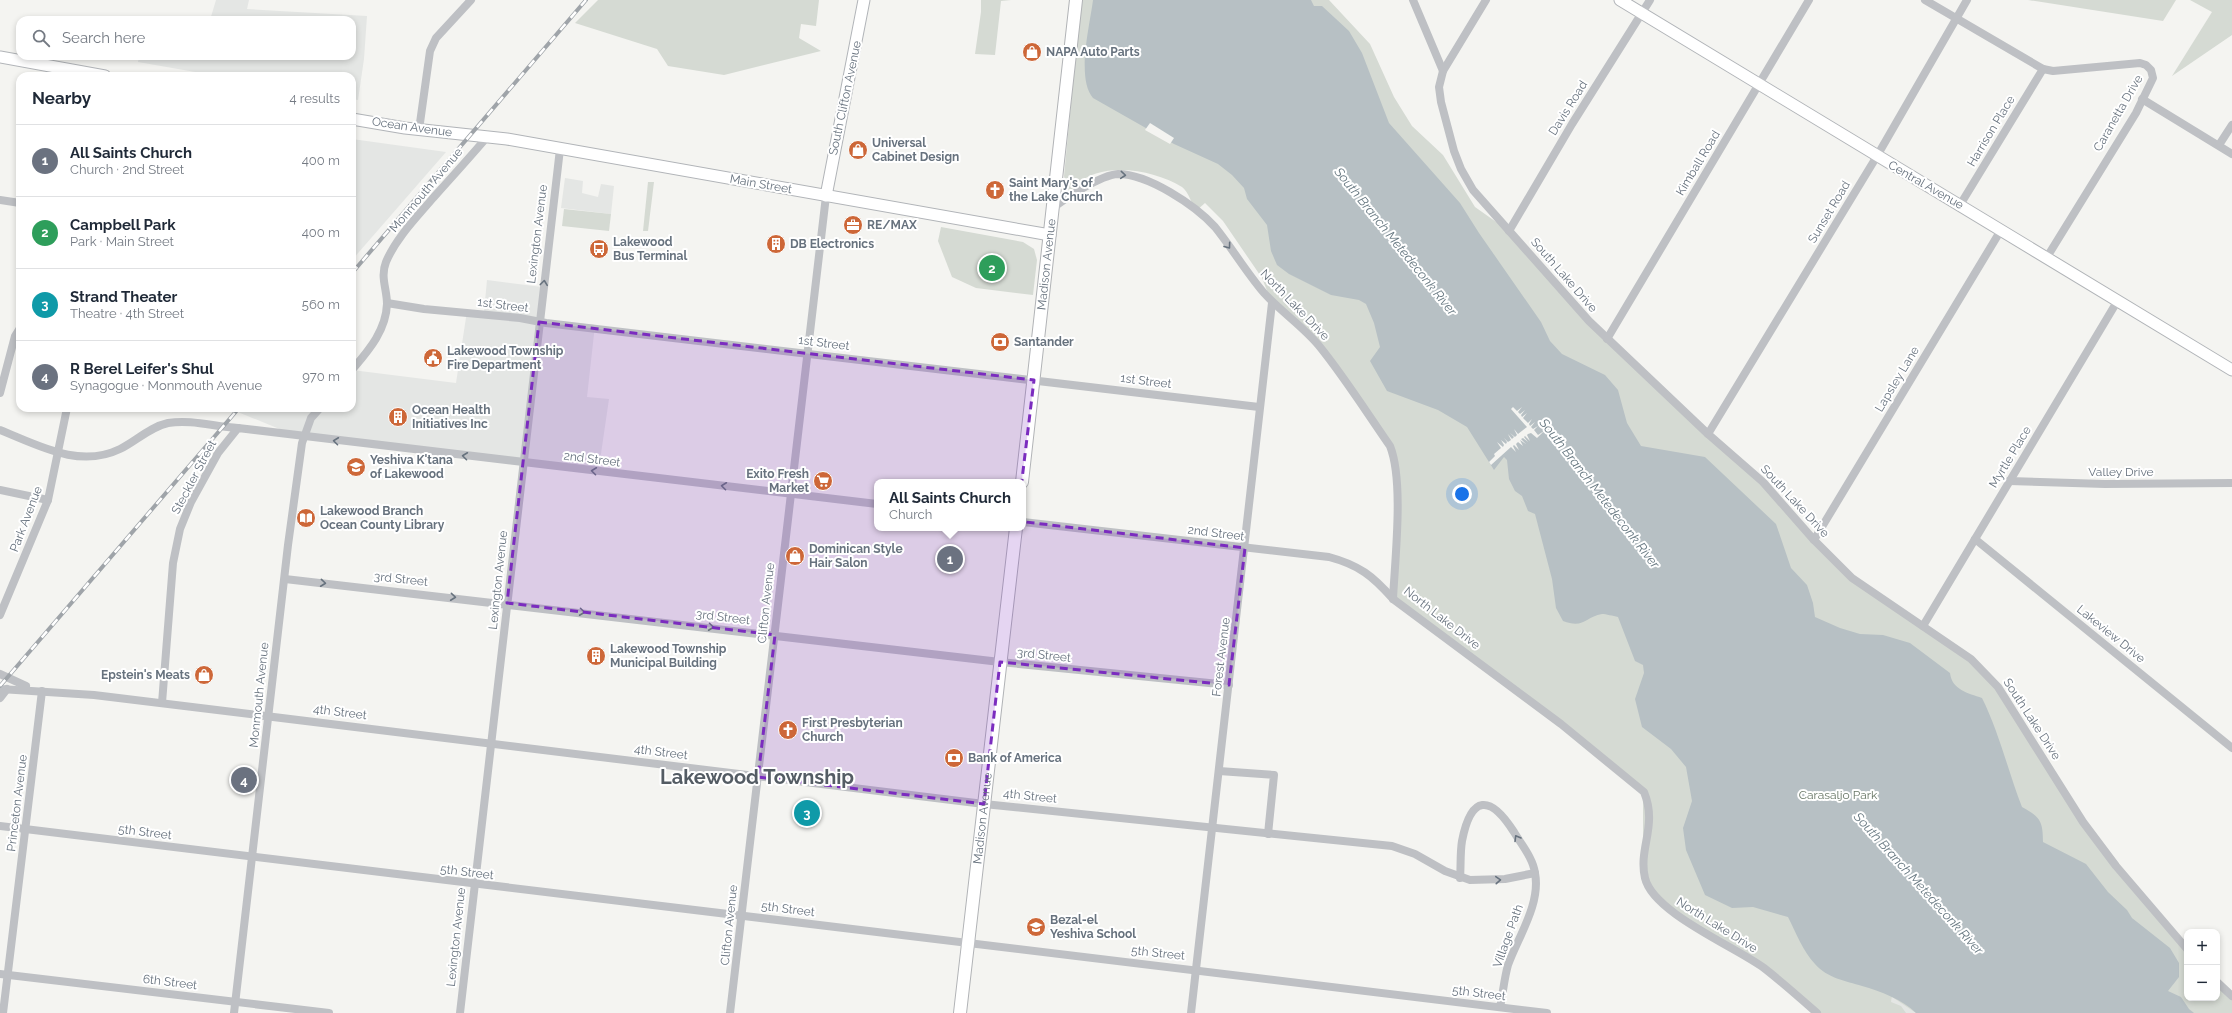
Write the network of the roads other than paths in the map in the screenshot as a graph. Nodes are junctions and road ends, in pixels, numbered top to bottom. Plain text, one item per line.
1 (471, 0) edge
2 (864, 0) edge
3 (1076, 0) edge
4 (1413, 0) edge
5 (1486, 0) edge
6 (1620, 0) edge
7 (1650, 0) edge
8 (1809, 0) edge
9 (1925, 0) edge
10 (1967, 0) edge
11 (1642, 14) junction
12 (1956, 19) junction
13 (0, 57) edge
14 (16, 60) edge
15 (17, 60) edge
16 (2043, 69) junction
17 (1443, 71) junction
18 (83, 72) edge
19 (1759, 85) junction
20 (2142, 99) junction
21 (356, 119) edge
22 (2232, 125) edge
23 (419, 130) junction
24 (472, 134) joint
25 (488, 136) junction
26 (2219, 145) junction
27 (560, 150) junction
28 (2232, 154) edge
29 (1876, 156) junction
30 (826, 196) junction
31 (0, 200) edge
32 (16, 202) edge
33 (1960, 205) junction
34 (1052, 210) junction
35 (2001, 230) junction
36 (1509, 231) junction
37 (1050, 235) junction
38 (2047, 257) junction
39 (2118, 300) junction
40 (387, 303) junction
41 (1272, 303) junction
42 (539, 322) junction
43 (16, 333) edge
44 (1607, 338) junction
45 (807, 353) junction
46 (356, 365) edge
47 (2232, 370) edge
48 (1034, 380) junction
49 (0, 394) edge
50 (1260, 407) junction
51 (66, 412) edge
52 (316, 412) edge
53 (238, 428) junction
54 (0, 430) edge
55 (1708, 434) junction
56 (304, 437) junction
57 (59, 453) junction
58 (522, 463) junction
59 (1022, 479) edge
60 (2009, 481) junction
61 (2232, 483) edge
62 (0, 490) edge
63 (790, 494) junction
64 (48, 500) junction
65 (874, 504) edge
66 (1026, 522) edge
67 (1016, 531) edge
68 (1975, 539) junction
69 (1814, 540) junction
70 (1245, 548) junction
71 (285, 578) junction
72 (1394, 599) junction
73 (507, 603) junction
74 (0, 615) edge
75 (1923, 626) junction
76 (775, 635) junction
77 (1000, 662) junction
78 (0, 674) edge
79 (1229, 685) junction
80 (3, 689) edge
81 (42, 691) junction
82 (0, 698) edge
83 (162, 703) junction
84 (270, 715) junction
85 (490, 743) junction
86 (2232, 748) edge
87 (1219, 771) junction
88 (758, 777) junction
89 (984, 804) junction
90 (0, 826) edge
91 (1212, 828) junction
92 (27, 829) junction
93 (1268, 834) junction
94 (252, 857) junction
95 (1535, 873) junction
96 (1460, 878) junction
97 (474, 885) junction
98 (741, 916) junction
99 (968, 944) junction
100 (2184, 945) edge
101 (1196, 970) junction
102 (4, 975) edge
103 (2220, 985) edge
104 (2232, 996) edge
105 (235, 1002) junction
106 (1500, 1007) junction
107 (3, 1013) edge
108 (234, 1013) edge
109 (329, 1013) edge
110 (460, 1013) edge
111 (730, 1013) edge
112 (960, 1013) edge
113 (1191, 1013) edge
114 (1547, 1013) edge
115 (1817, 1013) edge

1 - 23 street
2 - 30 main road, South Clifton Avenue
3 - 34 highway, Madison Avenue
4 - 17 street
5 - 17 street
6 - 11 main road, Central Avenue
7 - 11 street, Davis Road
8 - 19 street, Kimball Road
9 - 12 street, Caranetta Drive
10 - 12 street, Sunset Road
11 - 19 main road, Central Avenue
11 - 36 street, Davis Road
12 - 16 street, Caranetta Drive
12 - 29 street, Sunset Road
13 - 14 main road
15 - 18 main road
16 - 20 street, Caranetta Drive
16 - 33 street, Harrison Place
17 - 36 street, South Lake Drive
19 - 29 main road, Central Avenue
19 - 44 street, Kimball Road
20 - 26 street
20 - 38 street, Caranetta Drive
21 - 23 main road, Ocean Avenue
22 - 26 street
23 - 24 main road, Ocean Avenue
24 - 25 main road, Main Street
25 - 27 main road, Main Street
25 - 40 street, Monmouth Avenue
26 - 28 street
27 - 30 main road, Main Street
42 -> 27 street, Lexington Avenue
29 - 33 main road, Central Avenue
29 - 55 street, Sunset Road
30 - 37 main road, Main Street
30 - 45 street, Clifton Avenue
31 - 32 street
33 - 35 main road, Central Avenue
34 - 37 highway, Madison Avenue
34 -> 41 street, North Lake Drive
35 - 38 main road, Central Avenue
35 - 69 street, Lapsley Lane
36 - 44 street, South Lake Drive
37 - 48 highway, Madison Avenue
38 - 39 main road, Central Avenue
39 - 47 main road, Central Avenue
39 - 60 street, Myrtle Place
40 - 42 street, 1st Street
40 - 46 street, Monmouth Avenue
41 - 50 street, Forest Avenue
41 - 72 street, North Lake Drive
42 - 45 street, 1st Street
42 - 58 street, Lexington Avenue
43 - 49 street
44 - 55 street, South Lake Drive
45 - 48 street, 1st Street
45 - 63 street, Clifton Avenue
48 - 50 street, 1st Street
48 - 59 highway, Madison Avenue
50 - 70 street, Forest Avenue
51 - 57 street, Park Avenue
52 - 56 street, Monmouth Avenue
53 - 56 street
53 - 57 street
53 - 83 street, Steckler Street
54 - 57 street
55 - 69 street, South Lake Drive
58 -> 56 street, 2nd Street
56 - 71 street, Monmouth Avenue
57 - 64 street, Park Avenue
63 -> 58 street, 2nd Street
58 - 73 street, Lexington Avenue
60 - 61 street, Valley Drive
60 - 68 street, Myrtle Place
62 - 64 street
63 - 65 street, 2nd Street
63 - 76 street, Clifton Avenue
64 - 74 street, Park Avenue
66 - 70 street, 2nd Street
67 - 77 highway, Madison Avenue
68 - 75 street, Myrtle Place
68 - 86 street, Lakeview Drive
69 - 75 street, South Lake Drive
70 - 72 street, 2nd Street
70 - 79 street, Forest Avenue
71 -> 73 street, 3rd Street
71 - 84 street, Monmouth Avenue
72 - 115 street, North Lake Drive
73 -> 76 street, 3rd Street
73 - 85 street, Lexington Avenue
75 - 100 street, South Lake Drive
76 - 77 street, 3rd Street
76 - 88 street, Clifton Avenue
77 - 79 street, 3rd Street
77 - 89 highway, Madison Avenue
78 - 81 street
79 - 87 street, Forest Avenue
80 - 81 street
80 - 82 street
81 - 83 street, 4th Street
81 - 92 street, Princeton Avenue
83 - 84 street, 4th Street
84 - 85 street, 4th Street
84 - 94 street, Monmouth Avenue
85 - 88 street, 4th Street
85 - 97 street, Lexington Avenue
87 - 91 street, Forest Avenue
87 - 93 street
88 - 89 street, 4th Street
88 - 98 street, Clifton Avenue
89 - 91 street, 4th Street
89 - 99 highway, Madison Avenue
90 - 92 street, 5th Street
91 - 93 street, 4th Street
91 - 101 street, Forest Avenue
92 - 94 street, 5th Street
92 - 102 street, Princeton Avenue
93 - 96 street, 4th Street
94 - 97 street, 5th Street
94 - 105 street, Monmouth Avenue
96 -> 95 street
95 -> 96 street, Village Path
95 - 106 street, Village Path
97 - 98 street, 5th Street
97 - 110 street, Lexington Avenue
98 - 99 street, 5th Street
98 - 111 street, Clifton Avenue
99 - 101 street, 5th Street
99 - 112 highway, Madison Avenue
101 - 106 street, 5th Street
101 - 113 street, Forest Avenue
102 - 105 street, 6th Street
102 - 107 street, Princeton Avenue
103 - 104 street
105 - 108 street, Monmouth Avenue
105 - 109 street, 6th Street
106 - 114 street, 5th Street

